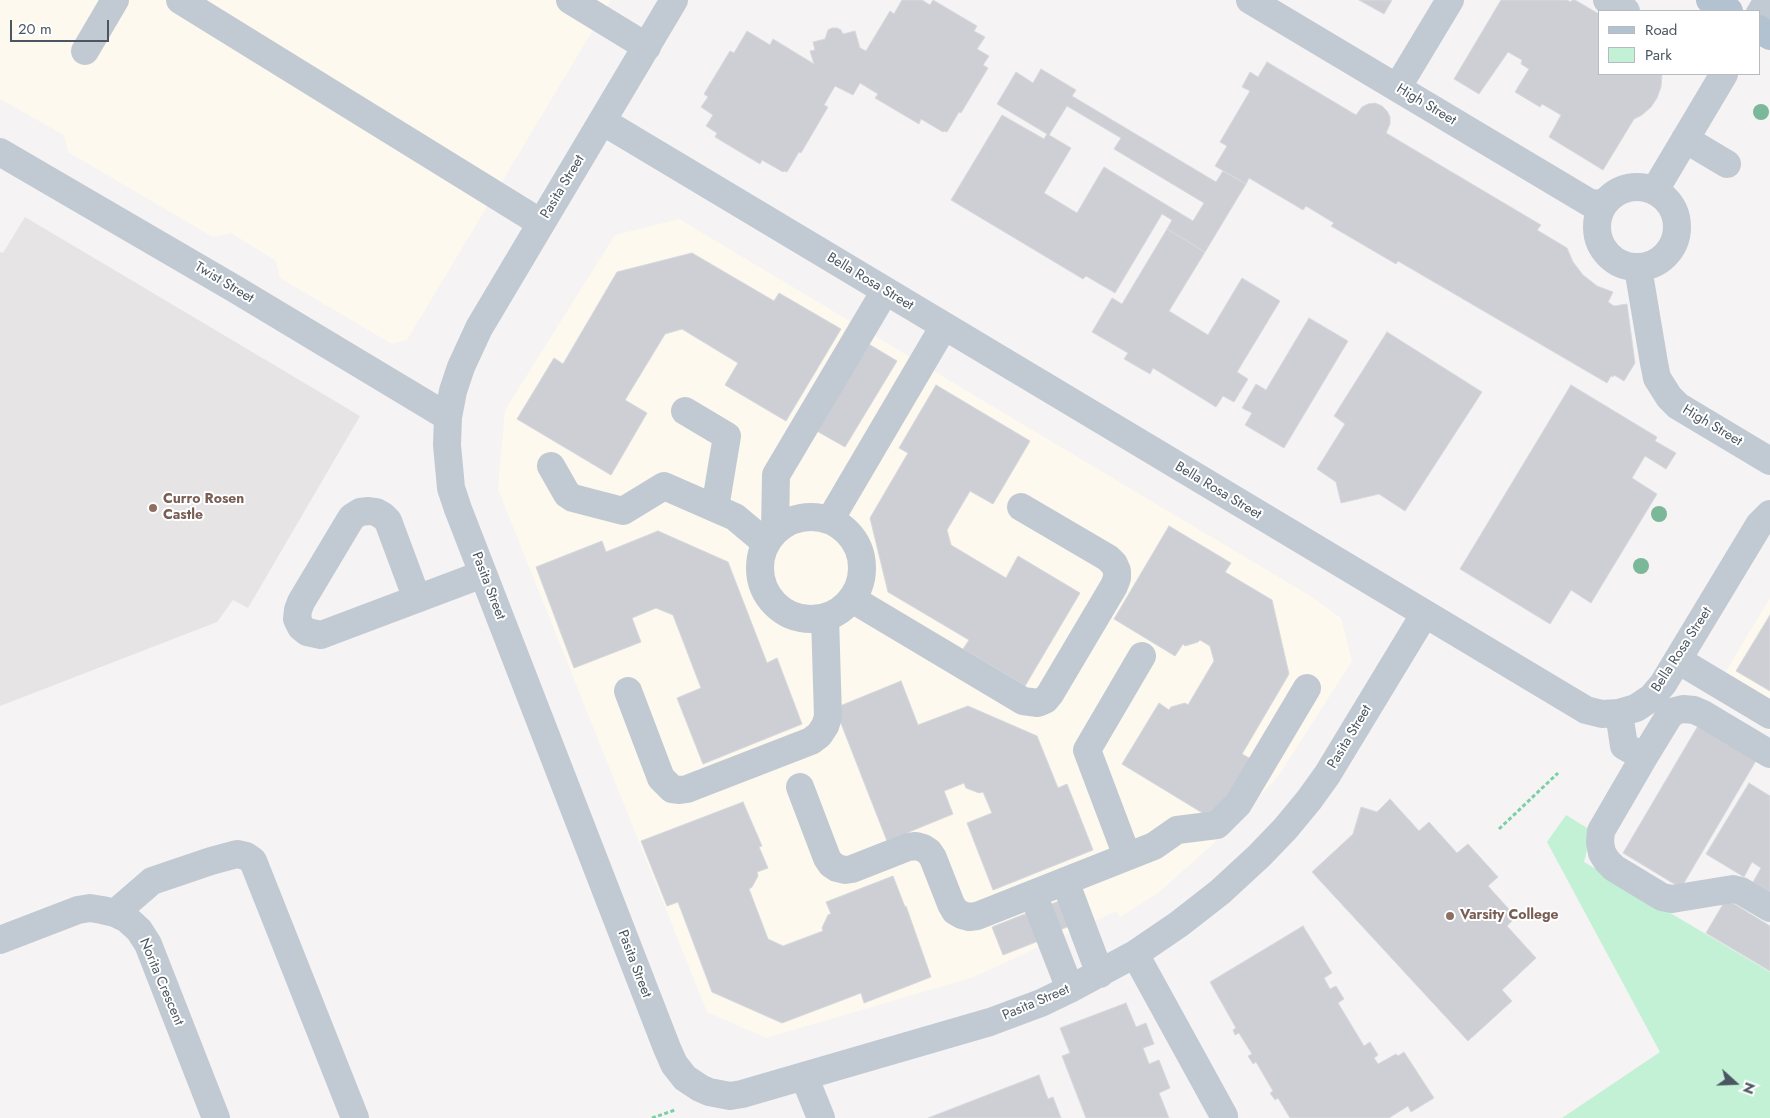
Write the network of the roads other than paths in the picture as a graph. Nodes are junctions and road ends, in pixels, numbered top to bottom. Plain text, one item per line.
1 (115, 0) edge
2 (180, 0) edge
3 (570, 0) edge
4 (674, 0) edge
5 (1250, 0) edge
6 (1450, 0) edge
7 (1607, 0) edge
8 (1710, 0) edge
9 (1768, 0) edge
10 (1624, 10) edge
11 (1727, 10) edge
12 (1760, 13) edge
13 (647, 46) junction
14 (85, 51) dead end
15 (1723, 75) edge
16 (1397, 88) junction
17 (602, 121) junction
18 (1685, 139) junction
19 (4, 162) edge
20 (1727, 164) dead end
21 (1655, 190) junction
22 (1603, 204) junction
23 (541, 223) junction
24 (1638, 268) junction
25 (885, 291) junction
26 (944, 326) junction
27 (686, 412) dead end
28 (448, 417) junction
29 (1770, 461) edge
30 (551, 466) dead end
31 (1020, 507) dead end
32 (715, 508) junction
33 (1770, 514) edge
34 (830, 520) junction
35 (771, 536) junction
36 (483, 574) junction
37 (417, 599) junction
38 (852, 599) junction
39 (1424, 615) junction
40 (825, 617) junction
41 (1142, 656) dead end
42 (1678, 660) junction
43 (1307, 688) dead end
44 (628, 691) dead end
45 (1619, 713) junction
46 (1770, 715) edge
47 (1770, 754) edge
48 (1644, 757) junction
49 (800, 788) dead end
50 (1127, 856) junction
51 (1065, 881) junction
52 (1033, 894) junction
53 (1770, 908) edge
54 (114, 913) junction
55 (0, 940) edge
56 (1135, 954) junction
57 (1100, 974) junction
58 (1070, 989) junction
59 (804, 1076) junction
60 (1224, 1116) dead end
61 (216, 1118) edge
62 (355, 1118) edge
63 (821, 1118) edge

1 - 14 street
2 - 23 street
3 - 13 street
4 - 13 street, Pasita Street
5 - 16 street, High Street
6 - 16 street
7 - 10 street
8 - 11 main road
9 - 12 street
13 - 17 street, Pasita Street
15 - 18 street
16 - 22 street, High Street
17 - 23 street, Pasita Street
17 - 25 street, Bella Rosa Street
18 - 20 street
18 - 21 street
19 - 28 street, Twist Street
21 - 22 street
21 - 24 street
22 - 24 street
23 - 28 street, Pasita Street
24 - 29 street, High Street
25 - 26 street, Bella Rosa Street
25 - 35 street
26 - 34 street
26 - 39 street, Bella Rosa Street
27 - 32 street
28 - 36 street, Pasita Street
30 - 32 street
31 - 38 street
32 - 35 street
33 - 42 street, Bella Rosa Street
34 - 35 street
34 - 38 street
35 - 40 street
36 - 37 street
36 - 59 street, Pasita Street
37 - 37 street
38 - 40 street
39 - 45 street, Bella Rosa Street
39 - 56 street, Pasita Street
40 - 44 street
41 - 50 street
42 - 45 street, Bella Rosa Street
42 - 46 street
43 - 50 street
45 - 48 street
47 - 48 street
48 - 53 street
49 - 52 street
50 - 51 street
51 - 52 street
51 - 57 street
52 - 58 street
54 - 55 street, Norita Crescent
54 - 61 street, Norita Crescent
54 - 62 street
56 - 57 street, Pasita Street
56 - 60 street
57 - 58 street, Pasita Street
58 - 59 street, Pasita Street
59 - 63 street

